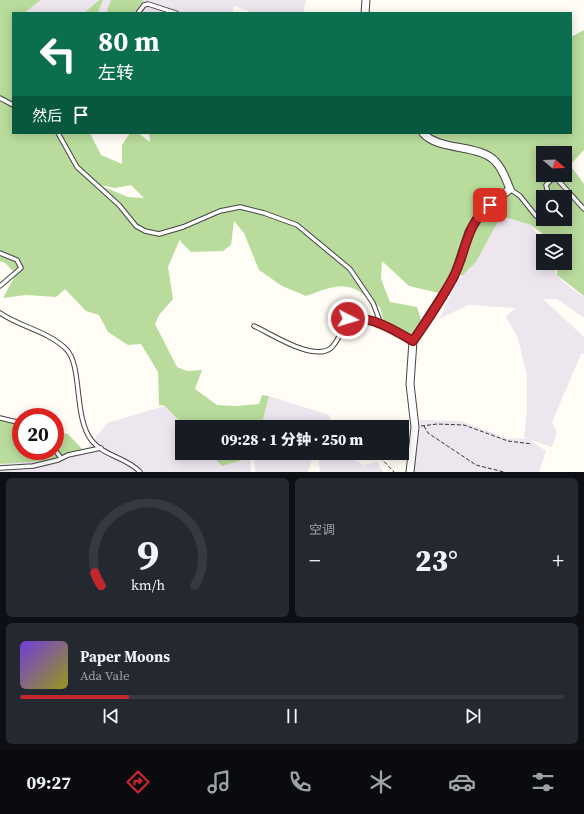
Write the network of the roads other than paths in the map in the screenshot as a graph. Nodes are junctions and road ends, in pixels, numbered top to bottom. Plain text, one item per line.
1 (366, 0) edge
2 (139, 12) edge
3 (173, 12) edge
4 (366, 12) edge
5 (0, 98) edge
6 (12, 104) edge
7 (59, 134) edge
8 (424, 134) edge
9 (510, 189) junction
10 (547, 190) edge
11 (567, 190) edge
12 (572, 196) edge
13 (584, 209) edge
14 (536, 216) edge
15 (0, 253) edge
16 (0, 286) edge
17 (0, 313) edge
18 (380, 324) junction
19 (254, 326) dead end
20 (413, 341) junction
21 (0, 418) edge
22 (12, 421) edge
23 (101, 448) junction
24 (64, 457) edge
25 (54, 460) edge
26 (0, 468) edge
27 (140, 472) edge
28 (410, 472) edge

1 - 4 street
2 - 3 lane
5 - 6 lane
7 - 18 lane
8 - 9 street
9 - 14 lane
9 - 20 street
10 - 11 lane
12 - 13 lane
15 - 16 lane
17 - 23 lane
18 - 19 lane
18 - 20 lane
20 - 28 street
21 - 22 lane
23 - 24 lane
23 - 27 lane
25 - 26 lane

